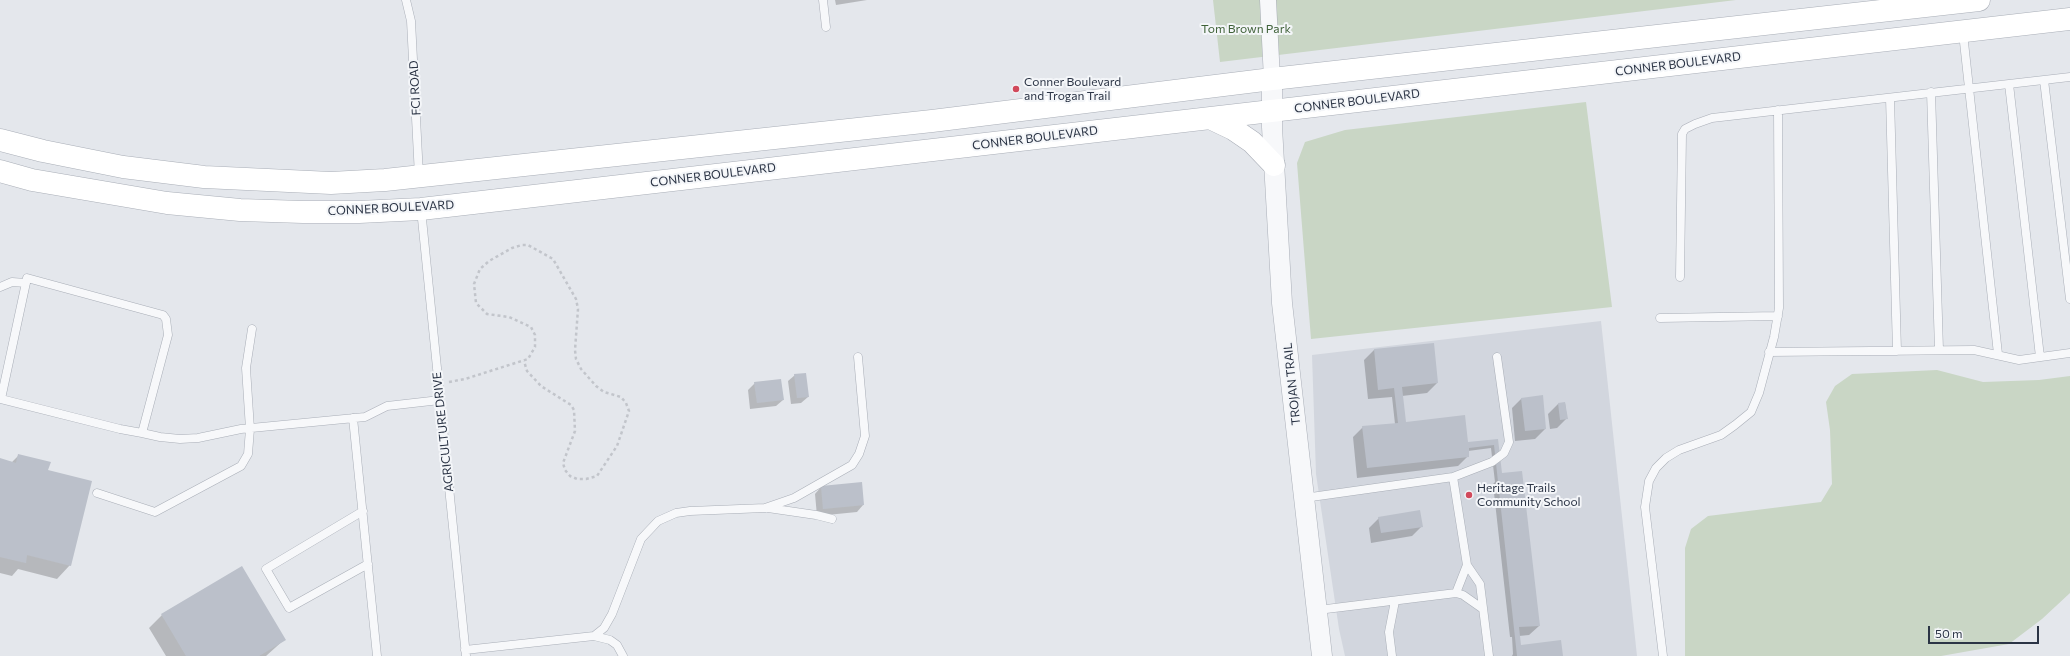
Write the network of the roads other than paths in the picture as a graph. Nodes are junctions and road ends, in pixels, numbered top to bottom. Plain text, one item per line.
1 (406, 0) edge
2 (823, 0) edge
3 (1268, 0) edge
4 (1969, 1) edge
5 (2070, 19) edge
6 (826, 26) dead end
7 (1963, 31) junction
8 (2070, 77) edge
9 (1272, 79) junction
10 (2044, 80) junction
11 (2009, 84) junction
12 (1968, 89) junction
13 (1931, 92) junction
14 (1890, 98) junction
15 (1778, 110) junction
16 (1272, 111) junction
17 (1210, 118) junction
18 (0, 140) edge
19 (1274, 165) junction
20 (0, 171) edge
21 (419, 177) junction
22 (421, 209) junction
23 (1680, 277) dead end
24 (26, 283) junction
25 (0, 287) edge
26 (2070, 299) edge
27 (1778, 316) junction
28 (1660, 318) dead end
29 (252, 329) dead end
30 (1939, 350) junction
31 (1897, 351) junction
32 (1769, 352) junction
33 (2070, 353) edge
34 (1998, 354) junction
35 (858, 357) dead end
36 (1497, 357) dead end
37 (2040, 357) junction
38 (440, 400) junction
39 (353, 418) junction
40 (250, 429) junction
41 (142, 433) junction
42 (1454, 477) junction
43 (96, 493) dead end
44 (1304, 498) junction
45 (765, 508) junction
46 (362, 511) junction
47 (832, 519) dead end
48 (368, 564) junction
49 (1467, 565) junction
50 (1456, 593) junction
51 (1395, 601) junction
52 (1483, 609) junction
53 (1317, 610) junction
54 (594, 636) junction
55 (466, 653) edge
56 (377, 656) edge
57 (622, 656) edge
58 (1322, 656) edge
59 (1392, 656) edge
60 (1489, 656) edge
61 (1663, 656) edge

1 - 21 lane, FCI ROAD
2 - 6 lane
3 - 9 street
4 - 7 main road
4 - 9 main road
5 - 7 main road, CONNER BOULEVARD
7 - 12 lane
7 - 16 main road, CONNER BOULEVARD
8 - 10 lane
9 - 16 street, TROJAN TRAIL
9 - 21 main road
10 - 11 lane
10 - 26 lane
11 - 12 lane
11 - 37 lane
12 - 13 lane
12 - 34 lane
13 - 14 lane
13 - 30 lane
14 - 15 lane
14 - 31 lane
15 - 23 lane
15 - 27 lane
16 - 17 main road, CONNER BOULEVARD
16 - 19 street, TROJAN TRAIL
17 - 19 main road
17 - 22 main road, CONNER BOULEVARD
18 - 21 main road
19 - 44 street, TROJAN TRAIL
20 - 22 main road, CONNER BOULEVARD
21 - 22 main road
22 - 38 lane, AGRICULTURE DRIVE
24 - 25 lane
24 - 41 lane
24 - 41 lane
27 - 28 lane
27 - 32 lane
29 - 40 lane
30 - 31 lane
30 - 34 lane
31 - 32 lane
32 - 61 lane
33 - 37 lane
34 - 37 lane
35 - 45 lane
36 - 42 lane
38 - 39 lane
38 - 55 lane, AGRICULTURE DRIVE
39 - 40 lane
39 - 46 lane
40 - 41 lane
40 - 43 lane
42 - 44 lane
42 - 49 lane
44 - 53 street, TROJAN TRAIL
45 - 47 lane
45 - 54 lane
46 - 48 lane
46 - 48 lane
48 - 56 lane
49 - 50 lane
49 - 52 lane
50 - 51 lane
50 - 52 lane
51 - 53 lane
51 - 59 lane
52 - 60 lane
53 - 58 street, TROJAN TRAIL
54 - 55 lane
54 - 57 lane

